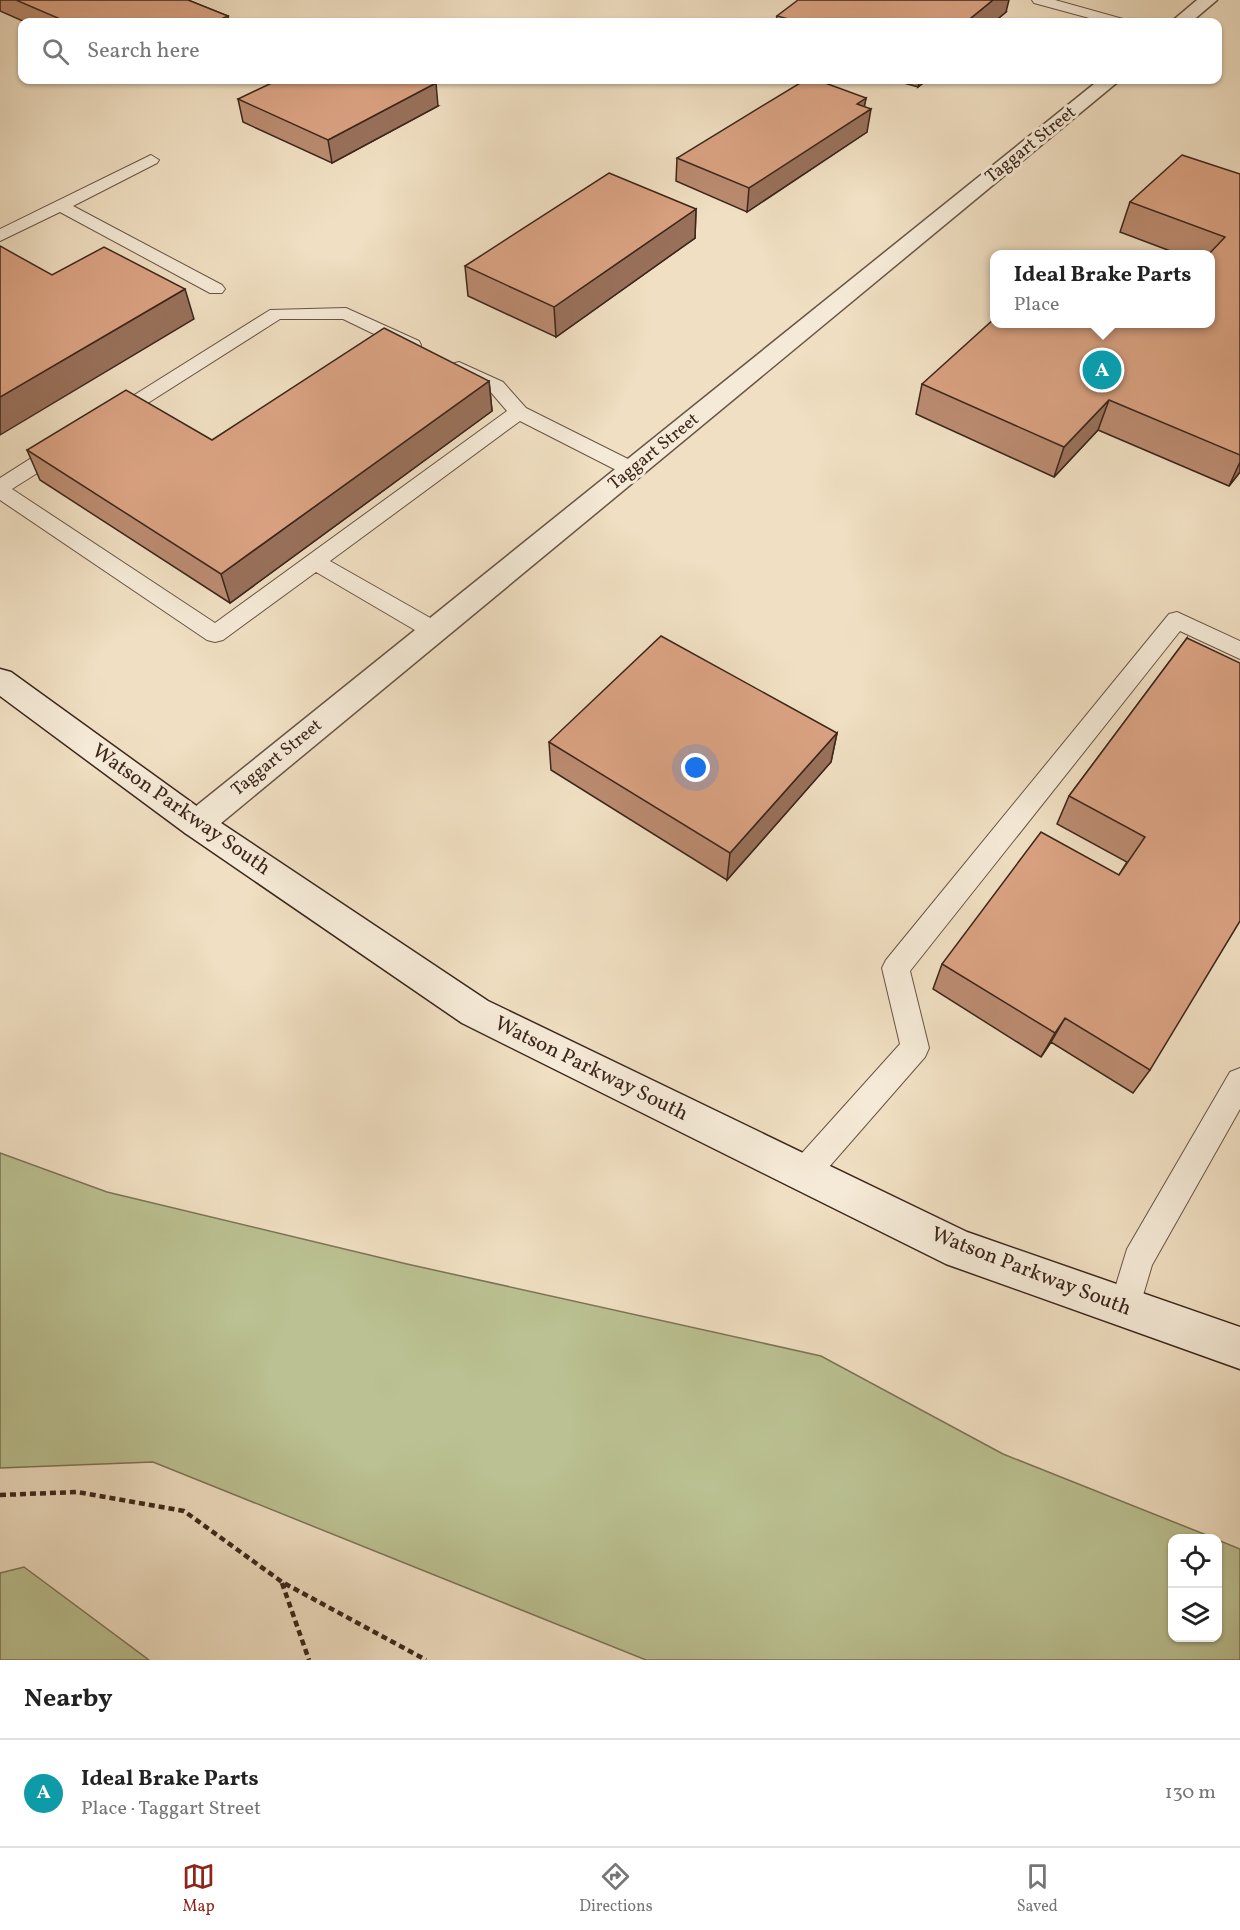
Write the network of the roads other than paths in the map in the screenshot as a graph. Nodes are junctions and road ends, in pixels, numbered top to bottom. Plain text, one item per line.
1 (1039, 0) edge
2 (1208, 0) edge
3 (1063, 3) edge
4 (1106, 18) edge
5 (1185, 18) edge
6 (1105, 84) edge
7 (152, 160) dead end
8 (61, 206) junction
9 (0, 236) edge
10 (216, 289) dead end
11 (519, 412) junction
12 (99, 426) edge
13 (79, 438) edge
14 (633, 471) junction
15 (0, 489) edge
16 (316, 562) junction
17 (433, 630) junction
18 (1240, 651) edge
19 (0, 680) edge
20 (197, 824) junction
21 (1240, 1081) edge
22 (804, 1173) junction
23 (1125, 1308) junction
24 (1240, 1348) edge

1 - 3 lane
2 - 5 street
3 - 4 lane
6 - 14 street, Taggart Street
7 - 8 lane
8 - 9 lane
8 - 10 lane
11 - 12 lane
11 - 14 lane
11 - 16 lane
13 - 15 lane
14 - 17 street, Taggart Street
15 - 16 lane
16 - 17 lane
17 - 20 street, Taggart Street
18 - 22 lane
19 - 20 street, Watson Parkway South
20 - 22 street, Watson Parkway South
21 - 23 lane
22 - 23 street, Watson Parkway South
23 - 24 street, Watson Parkway South

